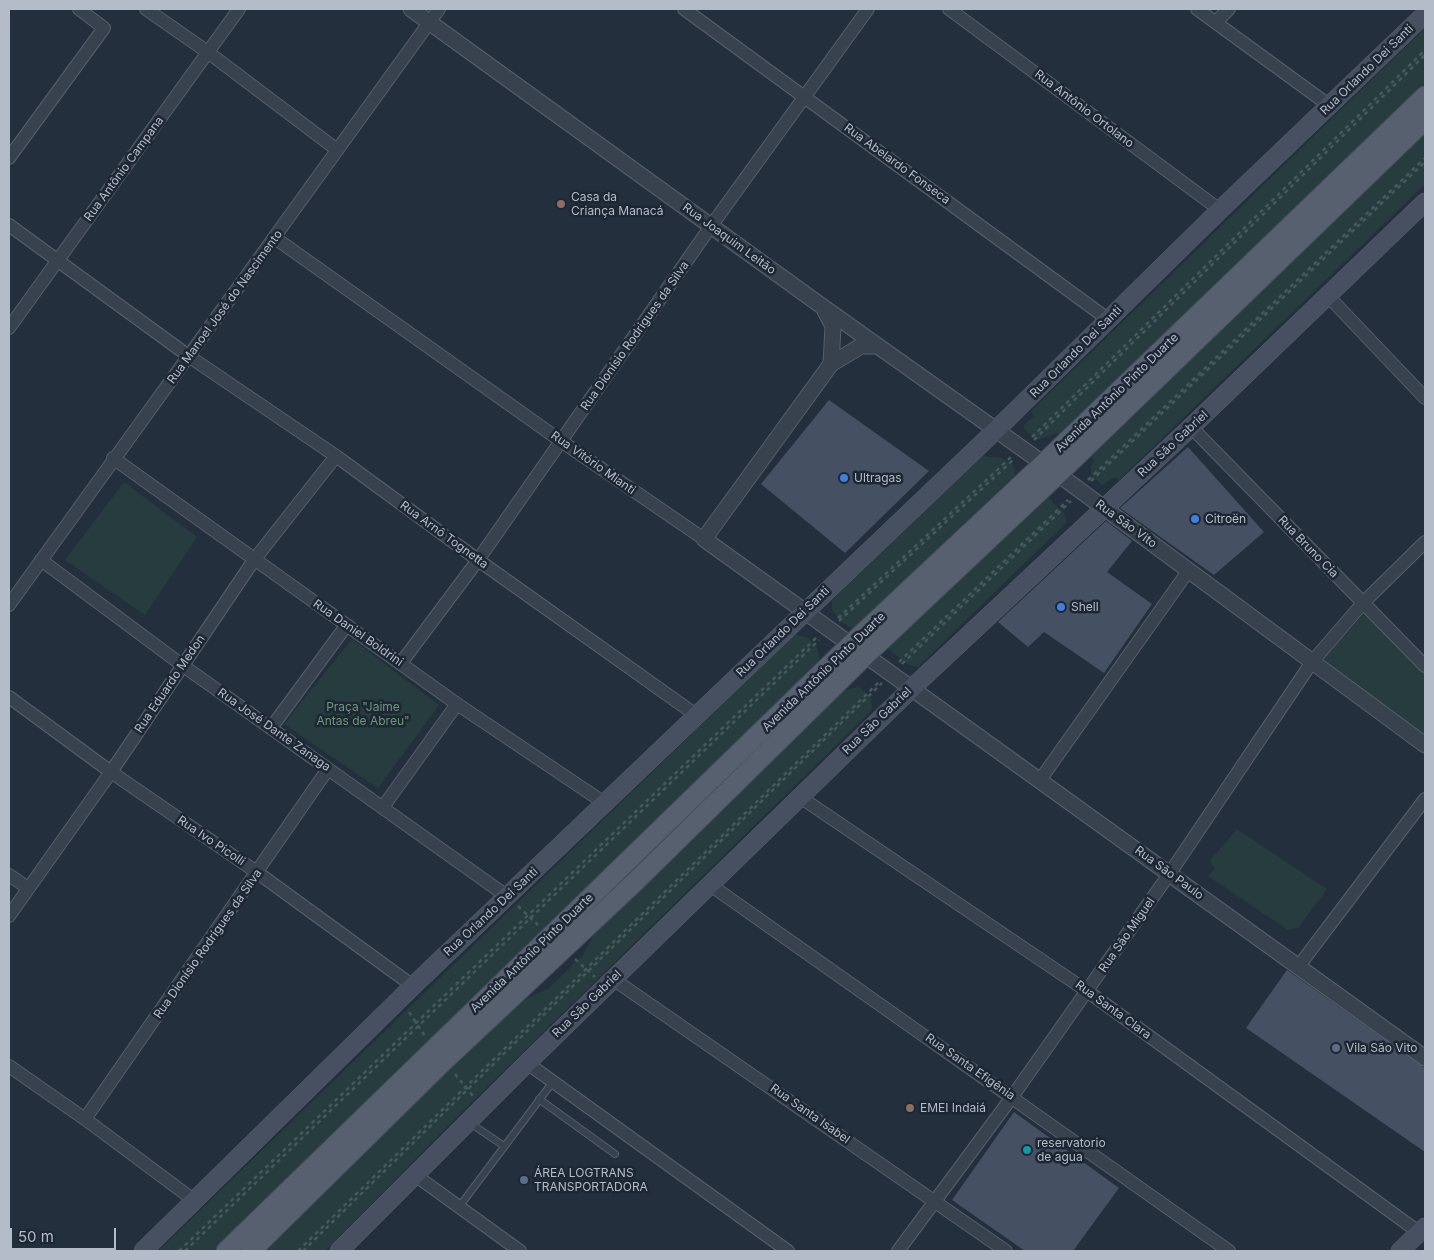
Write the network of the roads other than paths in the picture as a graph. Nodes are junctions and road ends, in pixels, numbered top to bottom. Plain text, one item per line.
1 (79, 9) edge
2 (146, 9) edge
3 (239, 9) edge
4 (412, 9) edge
5 (439, 9) edge
6 (684, 9) edge
7 (868, 9) edge
8 (948, 9) edge
9 (1197, 9) edge
10 (1229, 9) edge
11 (1425, 14) edge
12 (430, 22) junction
13 (1216, 22) junction
14 (209, 53) junction
15 (1425, 96) edge
16 (806, 97) junction
17 (1330, 106) junction
18 (1425, 120) edge
19 (336, 149) junction
20 (9, 158) edge
21 (1425, 202) edge
22 (1220, 210) junction
23 (9, 225) edge
24 (711, 226) junction
25 (275, 238) junction
26 (56, 262) junction
27 (1328, 296) junction
28 (823, 307) junction
29 (1109, 320) junction
30 (9, 328) edge
31 (877, 346) junction
32 (190, 357) junction
33 (831, 364) junction
34 (1425, 398) edge
35 (1191, 427) junction
36 (997, 429) junction
37 (561, 441) junction
38 (336, 456) junction
39 (113, 458) junction
40 (1051, 468) junction
41 (1105, 508) junction
42 (704, 539) junction
43 (1425, 542) edge
44 (41, 560) junction
45 (254, 560) junction
46 (478, 560) junction
47 (1189, 570) junction
48 (1363, 603) junction
49 (9, 604) edge
50 (804, 611) junction
51 (346, 626) junction
52 (858, 650) junction
53 (1312, 662) junction
54 (401, 663) junction
55 (182, 665) junction
56 (1425, 666) edge
57 (912, 688) junction
58 (9, 697) edge
59 (457, 704) junction
60 (696, 715) junction
61 (271, 728) junction
62 (1425, 746) edge
63 (328, 769) junction
64 (111, 772) junction
65 (1040, 780) junction
66 (800, 797) junction
67 (1425, 799) edge
68 (606, 804) junction
69 (383, 807) junction
70 (258, 873) junction
71 (1170, 873) junction
72 (9, 875) edge
73 (709, 884) junction
74 (28, 888) junction
75 (508, 897) junction
76 (9, 916) edge
77 (1298, 967) junction
78 (614, 979) junction
79 (413, 986) junction
80 (1087, 991) junction
81 (1425, 1056) edge
82 (527, 1063) junction
83 (9, 1066) edge
84 (552, 1083) junction
85 (1012, 1097) junction
86 (539, 1099) junction
87 (86, 1119) junction
88 (468, 1122) junction
89 (504, 1146) junction
90 (615, 1154) dead end
91 (415, 1175) junction
92 (935, 1200) junction
93 (195, 1201) junction
94 (459, 1207) junction
95 (1422, 1230) edge
96 (143, 1251) edge
97 (226, 1251) edge
98 (251, 1251) edge
99 (339, 1251) edge
100 (520, 1251) edge
101 (788, 1251) edge
102 (898, 1251) edge
103 (1006, 1251) edge
104 (1229, 1251) edge
105 (1400, 1251) edge

1 - 20 street
2 - 14 street
3 - 14 street, Rua Antônio Campana
4 - 12 street, Rua Joaquim Leitão
5 - 12 street, Rua Manoel José do Nascimento
6 - 16 street, Rua Abelardo Fonseca
7 - 16 street, Rua Dionísio Rodrigues da Silva
8 - 22 street, Rua Antônio Ortolano
9 - 13 street
10 - 13 street
11 - 17 main road, Rua Orlando Dei Santi
12 - 19 street, Rua Manoel José do Nascimento
12 - 24 street, Rua Joaquim Leitão
13 - 17 street
14 - 19 street
14 - 26 street, Rua Antônio Campana
15 - 40 main road, Avenida Antônio Pinto Duarte
16 - 24 street, Rua Dionísio Rodrigues da Silva
16 - 29 street, Rua Abelardo Fonseca
17 - 22 main road, Rua Orlando Dei Santi
18 - 40 main road, Avenida Antônio Pinto Duarte
19 - 25 street, Rua Manoel José do Nascimento
21 - 27 main road, Rua São Gabriel
22 - 29 main road, Rua Orlando Dei Santi
23 - 26 street, Rua Arnô Tognetta
24 - 28 street, Rua Joaquim Leitão
24 - 37 street, Rua Dionísio Rodrigues da Silva
25 - 32 street, Rua Manoel José do Nascimento
25 - 37 street, Rua Vitório Mianti
26 - 30 street, Rua Antônio Campana
26 - 32 street, Rua Arnô Tognetta
27 - 34 street
27 - 35 main road, Rua São Gabriel
28 - 31 street, Rua São Vito
28 - 33 street, Rua Joaquim Leitão
29 - 36 main road, Rua Orlando Dei Santi
31 - 33 street
31 - 36 street, Rua São Vito
32 - 38 street, Rua Arnô Tognetta
32 - 39 street, Rua Manoel José do Nascimento
33 - 42 street, Rua Joaquim Leitão
35 - 41 main road, Rua São Gabriel
35 - 48 street, Rua Bruno Cia
36 - 40 street, Rua São Vito
36 - 50 main road, Rua Orlando Dei Santi
37 - 42 street, Rua Vitório Mianti
37 - 46 street, Rua Dionísio Rodrigues da Silva
38 - 45 street, Rua Eduardo Medon
38 - 46 street, Rua Arnô Tognetta
39 - 44 street, Rua Manoel José do Nascimento
39 - 45 street, Rua Daniel Boldrini
40 - 41 street, Rua São Vito
40 - 52 main road, Avenida Antônio Pinto Duarte
41 - 47 street, Rua São Vito
41 - 57 main road, Rua São Gabriel
42 - 50 street, Rua Vitório Mianti
43 - 48 street, Rua São Miguel
44 - 49 street, Rua Manoel José do Nascimento
44 - 55 street, Rua José Dante Zanaga
45 - 51 street, Rua Daniel Boldrini
45 - 55 street, Rua Eduardo Medon
46 - 54 street, Rua Dionísio Rodrigues da Silva
46 - 60 street, Rua Arnô Tognetta
47 - 53 street, Rua São Vito
47 - 65 street
48 - 53 street, Rua São Miguel
48 - 56 street, Rua Bruno Cia
50 - 52 street, Rua Vitório Mianti
50 - 60 main road, Rua Orlando Dei Santi
51 - 54 street, Rua Daniel Boldrini
51 - 61 street
52 - 57 street, Rua Vitório Mianti
52 - 97 main road, Avenida Antônio Pinto Duarte
52 - 98 main road, Avenida Antônio Pinto Duarte
53 - 62 street, Rua São Vito
53 - 71 street, Rua São Miguel
54 - 59 street, Rua Daniel Boldrini
55 - 61 street, Rua José Dante Zanaga
55 - 64 street, Rua Eduardo Medon
57 - 65 street, Rua São Paulo
57 - 66 main road, Rua São Gabriel
58 - 64 street, Rua Ivo Picolli
59 - 68 street, Rua Daniel Boldrini
59 - 69 street
60 - 68 main road, Rua Orlando Dei Santi
61 - 63 street, Rua José Dante Zanaga
63 - 69 street, Rua José Dante Zanaga
63 - 70 street, Rua Dionísio Rodrigues da Silva
64 - 70 street, Rua Ivo Picolli
64 - 74 street, Rua Eduardo Medon
65 - 71 street, Rua São Paulo
66 - 73 main road, Rua São Gabriel
66 - 80 street, Rua Santa Clara
67 - 77 street
68 - 75 main road, Rua Orlando Dei Santi
69 - 75 street, Rua José Dante Zanaga
70 - 79 street, Rua Ivo Picolli
70 - 87 street, Rua Dionísio Rodrigues da Silva
71 - 77 street, Rua São Paulo
71 - 80 street, Rua São Miguel
72 - 74 street
73 - 78 main road, Rua São Gabriel
73 - 85 street, Rua Santa Efigênia
74 - 76 street, Rua Eduardo Medon
75 - 79 main road, Rua Orlando Dei Santi
77 - 81 street, Rua São Paulo
78 - 82 main road, Rua São Gabriel
78 - 92 street, Rua Santa Isabel
79 - 93 main road, Rua Orlando Dei Santi
80 - 85 street, Rua São Miguel
80 - 95 street, Rua Santa Clara
82 - 84 street
82 - 88 main road, Rua São Gabriel
83 - 87 street
84 - 86 lane
84 - 101 street
85 - 92 street, Rua São Miguel
85 - 104 street, Rua Santa Efigênia
86 - 89 lane
86 - 90 lane
87 - 93 street
88 - 89 lane
88 - 91 main road, Rua São Gabriel
89 - 94 lane
91 - 94 street
91 - 99 main road, Rua São Gabriel
92 - 102 street, Rua São Miguel
92 - 103 street, Rua Santa Isabel
93 - 96 main road, Rua Orlando Dei Santi
94 - 100 street
95 - 105 main road

